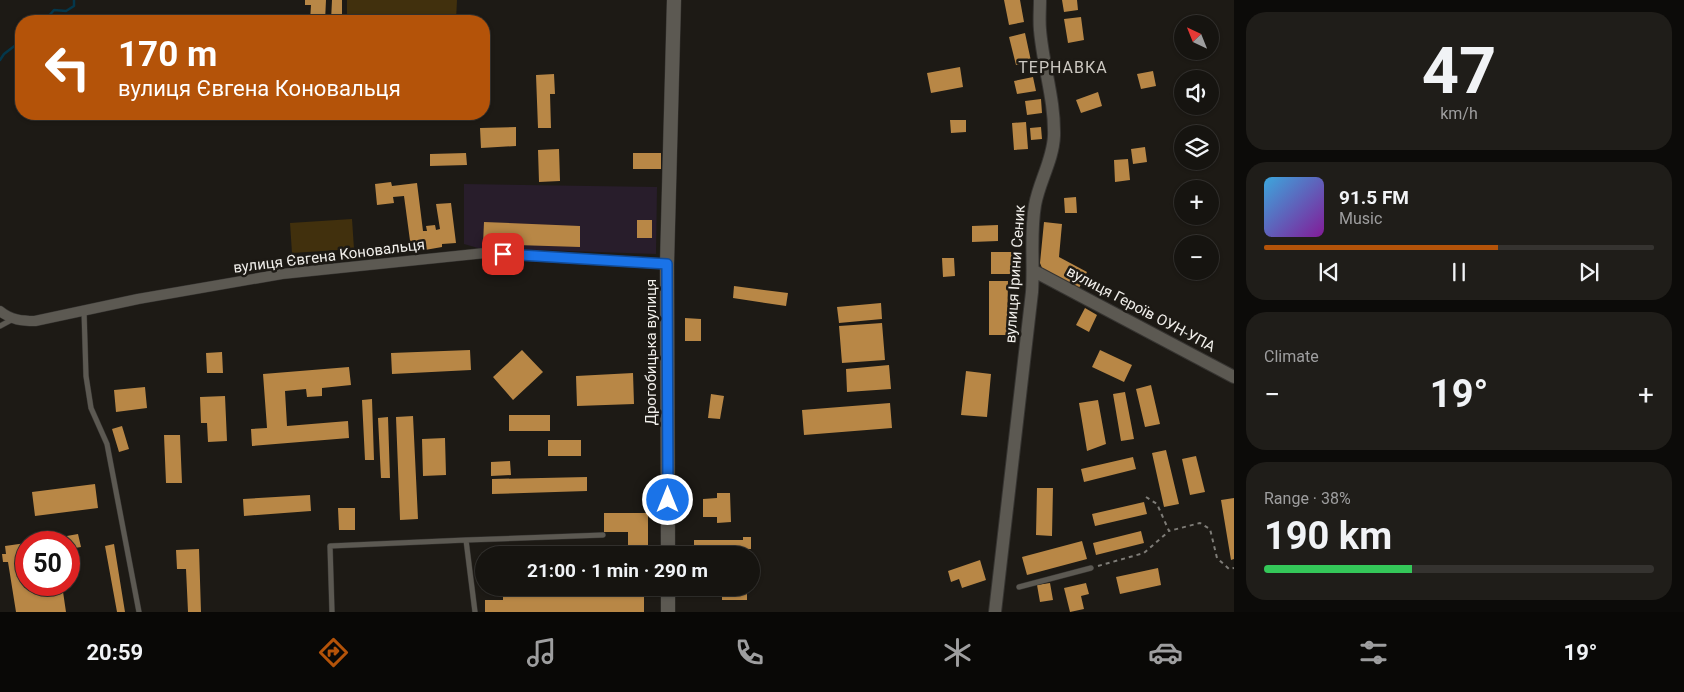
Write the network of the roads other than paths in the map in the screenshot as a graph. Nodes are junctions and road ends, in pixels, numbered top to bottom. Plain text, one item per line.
1 (674, 0) edge
2 (1040, 0) edge
3 (667, 264) junction
4 (1034, 270) junction
5 (0, 311) edge
6 (84, 311) junction
7 (13, 319) junction
8 (0, 326) edge
9 (1234, 377) edge
10 (603, 536) dead end
11 (466, 540) junction
12 (668, 546) edge
13 (1091, 568) road end
14 (1018, 588) dead end
15 (668, 596) edge
16 (139, 612) edge
17 (332, 612) edge
18 (475, 612) edge
19 (668, 612) edge
20 (995, 612) edge

1 - 3 main road, Дрогобицька вулиця
2 - 4 street, вулиця Ірини Сеник
3 - 6 street, вулиця Євгена Коновальця
3 - 12 main road, Дрогобицька вулиця
4 - 9 street, вулиця Героїв ОУН-УПА
4 - 20 street, вулиця Ірини Сеник
5 - 7 street, вулиця Євгена Коновальця
6 - 7 street, вулиця Євгена Коновальця
6 - 16 lane
7 - 8 lane
10 - 11 lane
11 - 17 lane
11 - 18 lane
13 - 14 lane
15 - 19 main road

